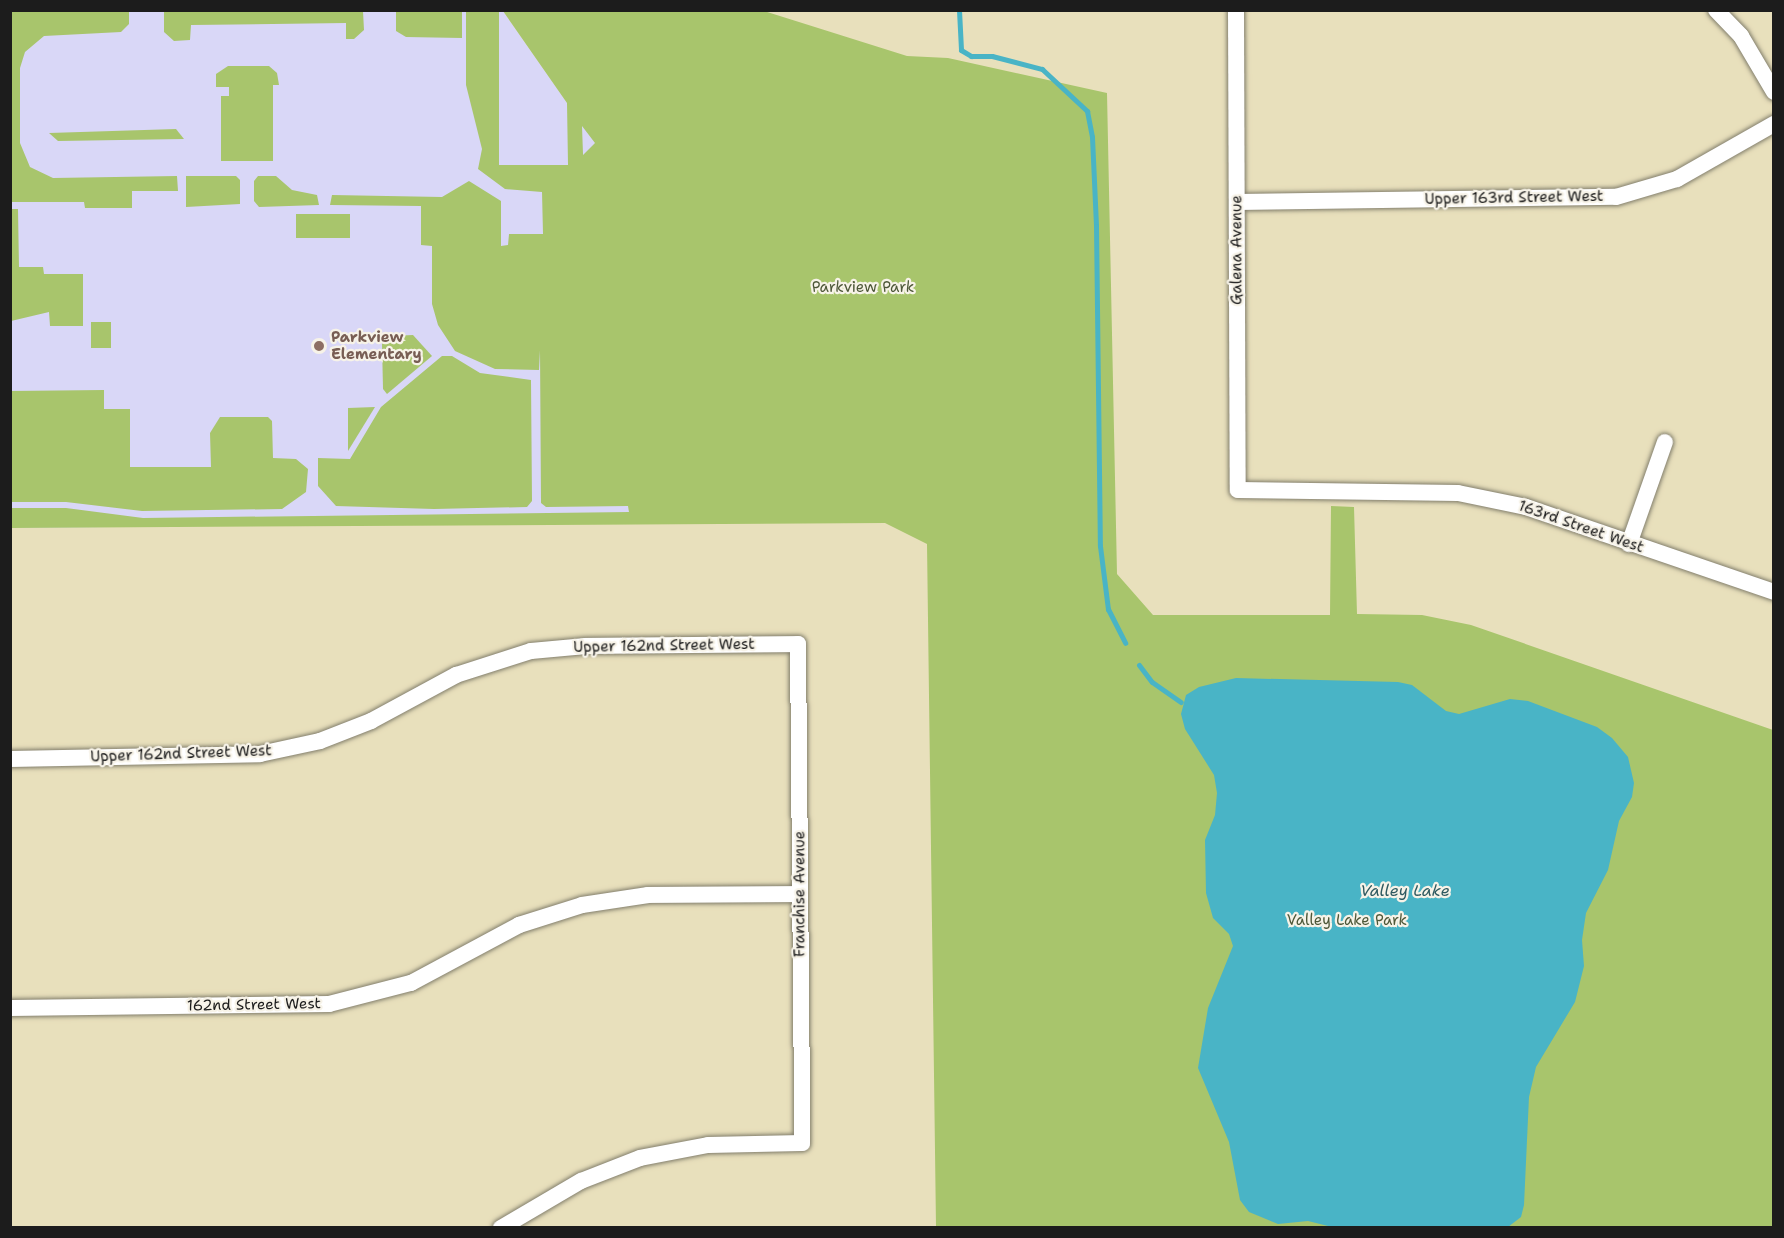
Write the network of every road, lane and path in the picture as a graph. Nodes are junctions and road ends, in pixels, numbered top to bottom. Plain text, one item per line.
1 (1236, 10) edge
2 (1716, 10) edge
3 (1773, 92) edge
4 (1773, 124) edge
5 (1237, 202) junction
6 (1665, 442) dead end
7 (1238, 490) joint
8 (1629, 544) junction
9 (1773, 592) edge
10 (798, 644) joint
11 (10, 759) edge
12 (800, 894) junction
13 (10, 1008) edge
14 (501, 1227) edge

1 - 5 street, Galena Avenue
2 - 3 street
4 - 5 street, Upper 163rd Street West
5 - 7 street, Galena Avenue
6 - 8 street
7 - 8 street, 163rd Street West
8 - 9 street, 163rd Street West
10 - 11 street, Upper 162nd Street West
10 - 12 street, Franchise Avenue
12 - 13 street, 162nd Street West
12 - 14 street, Franchise Avenue

